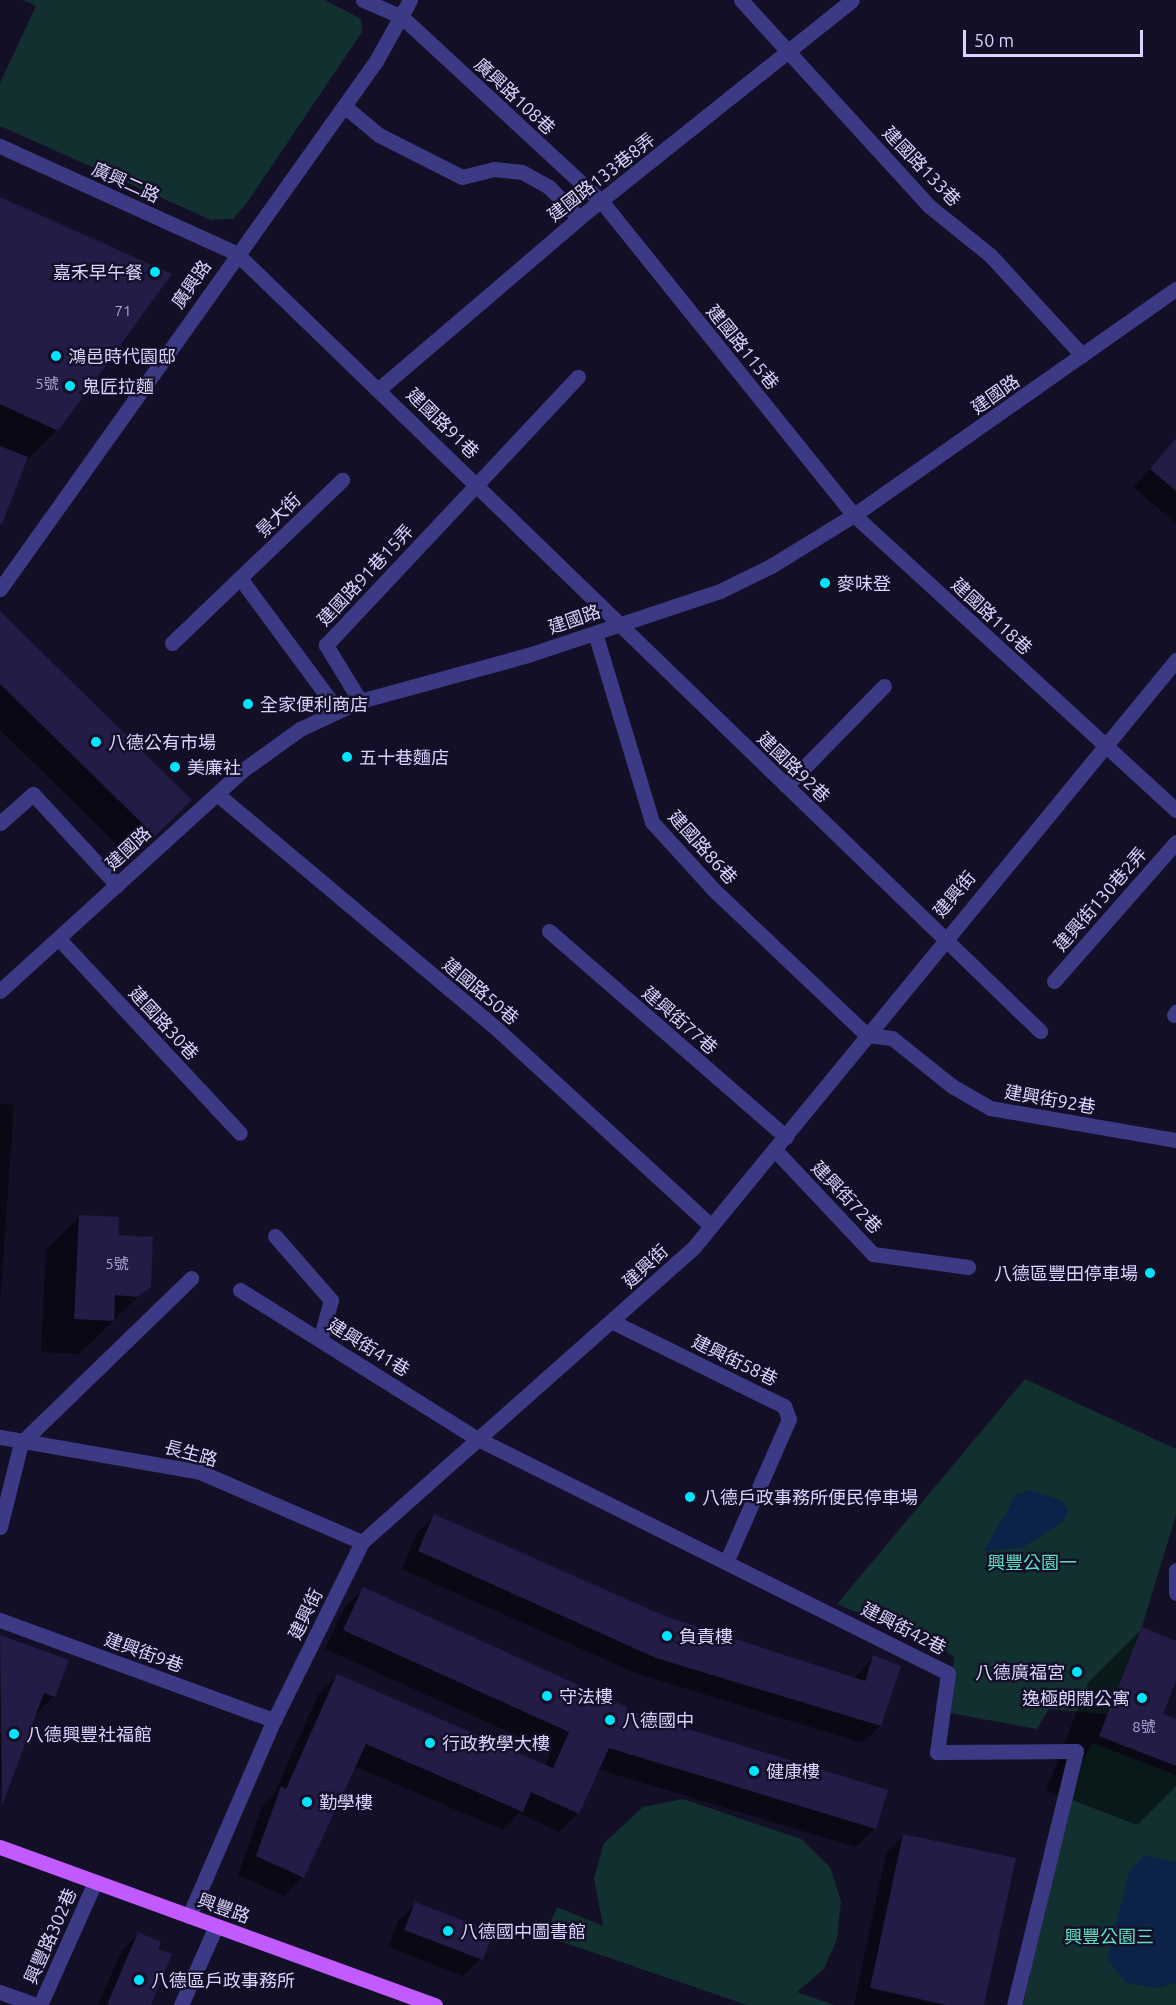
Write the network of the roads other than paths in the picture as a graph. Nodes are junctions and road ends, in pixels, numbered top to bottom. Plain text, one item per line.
1 (363, 0) edge
2 (410, 0) edge
3 (741, 0) edge
4 (852, 0) edge
5 (402, 17) junction
6 (789, 51) junction
7 (344, 106) junction
8 (0, 146) edge
9 (602, 202) junction
10 (579, 218) junction
11 (236, 254) junction
12 (1176, 289) edge
13 (1082, 355) junction
14 (578, 377) dead end
15 (379, 389) junction
16 (342, 480) dead end
17 (478, 484) junction
18 (854, 515) junction
19 (240, 578) junction
20 (0, 589) edge
21 (618, 624) junction
22 (594, 633) junction
23 (172, 643) dead end
24 (1176, 660) edge
25 (884, 686) dead end
26 (360, 701) junction
27 (338, 711) junction
28 (1104, 746) junction
29 (786, 786) junction
30 (217, 794) junction
31 (1176, 810) edge
32 (0, 823) edge
33 (1176, 842) edge
34 (117, 885) junction
35 (549, 931) dead end
36 (944, 937) junction
37 (59, 939) junction
38 (1054, 981) dead end
39 (0, 991) edge
40 (1040, 1031) dead end
41 (867, 1035) junction
42 (240, 1133) dead end
43 (786, 1137) junction
44 (1176, 1140) edge
45 (775, 1150) junction
46 (711, 1227) junction
47 (275, 1236) dead end
48 (968, 1267) dead end
49 (191, 1278) dead end
50 (240, 1290) dead end
51 (613, 1322) junction
52 (320, 1340) junction
53 (0, 1437) edge
54 (476, 1438) junction
55 (21, 1443) junction
56 (0, 1527) edge
57 (362, 1542) junction
58 (727, 1560) junction
59 (1176, 1570) edge
60 (1176, 1593) edge
61 (0, 1620) edge
62 (274, 1720) junction
63 (0, 1847) edge
64 (95, 1882) junction
65 (189, 1916) junction
66 (216, 1926) junction
67 (0, 1992) edge
68 (35, 2005) edge
69 (39, 2005) edge
70 (181, 2005) edge
71 (435, 2005) edge
72 (1014, 2005) edge

1 - 5 street, 廣興路108巷
2 - 5 street, 廣興路
3 - 6 street, 建國路133巷
4 - 6 street, 建國路133巷8弄
5 - 7 street, 廣興路
5 - 9 street, 廣興路108巷
6 - 9 street, 建國路133巷8弄
6 - 13 street, 建國路133巷
7 - 10 street
7 - 11 street, 廣興路
8 - 11 street, 廣興二路
9 - 10 street, 建國路133巷8弄
9 - 18 street, 建國路115巷
10 - 15 street, 建國路133巷8弄
11 - 15 street, 建國路91巷
11 - 20 street, 廣興路
12 - 13 street, 建國路
13 - 18 street, 建國路
14 - 17 street
15 - 17 street, 建國路91巷
16 - 19 street, 景大街
17 - 21 street, 建國路91巷
17 - 26 street, 建國路91巷15弄
18 - 21 street, 建國路
18 - 28 street, 建國路118巷
19 - 23 street, 景大街
19 - 27 street
21 - 22 street, 建國路
21 - 29 street, 建國路92巷
22 - 26 street, 建國路
22 - 41 street, 建國路86巷
24 - 28 street, 建興街
25 - 29 street
26 - 27 street, 建國路
27 - 30 street, 建國路
28 - 31 street, 建國路118巷
28 - 36 street, 建興街
29 - 36 street, 建國路92巷
30 - 34 street, 建國路
30 - 46 street, 建國路50巷
32 - 34 street
33 - 38 street, 建興街130巷2弄
34 - 37 street, 建國路
35 - 43 street, 建興街77巷
36 - 40 street, 建國路92巷
36 - 41 street, 建興街
37 - 39 street, 建國路
37 - 42 street, 建國路30巷
41 - 43 street, 建興街
41 - 44 street, 建興街92巷
43 - 45 street, 建興街
45 - 46 street, 建興街
45 - 48 street, 建興街72巷
46 - 51 street, 建興街
47 - 52 street
49 - 55 street
50 - 52 street, 建興街41巷
51 - 54 street, 建興街
51 - 58 street, 建興街58巷
52 - 54 street, 建興街41巷
53 - 55 street, 長生路
54 - 57 street, 建興街
54 - 58 street, 建興街42巷
55 - 56 street
55 - 57 street, 長生路
57 - 62 street, 建興街
58 - 72 street, 建興街42巷
59 - 60 street
61 - 62 street, 建興街9巷
62 - 65 street, 建興街
63 - 64 main road, 興豐路
64 - 65 main road, 興豐路
64 - 69 street, 興豐路302巷
65 - 66 main road, 興豐路
66 - 70 street
66 - 71 main road, 興豐路
67 - 68 street

